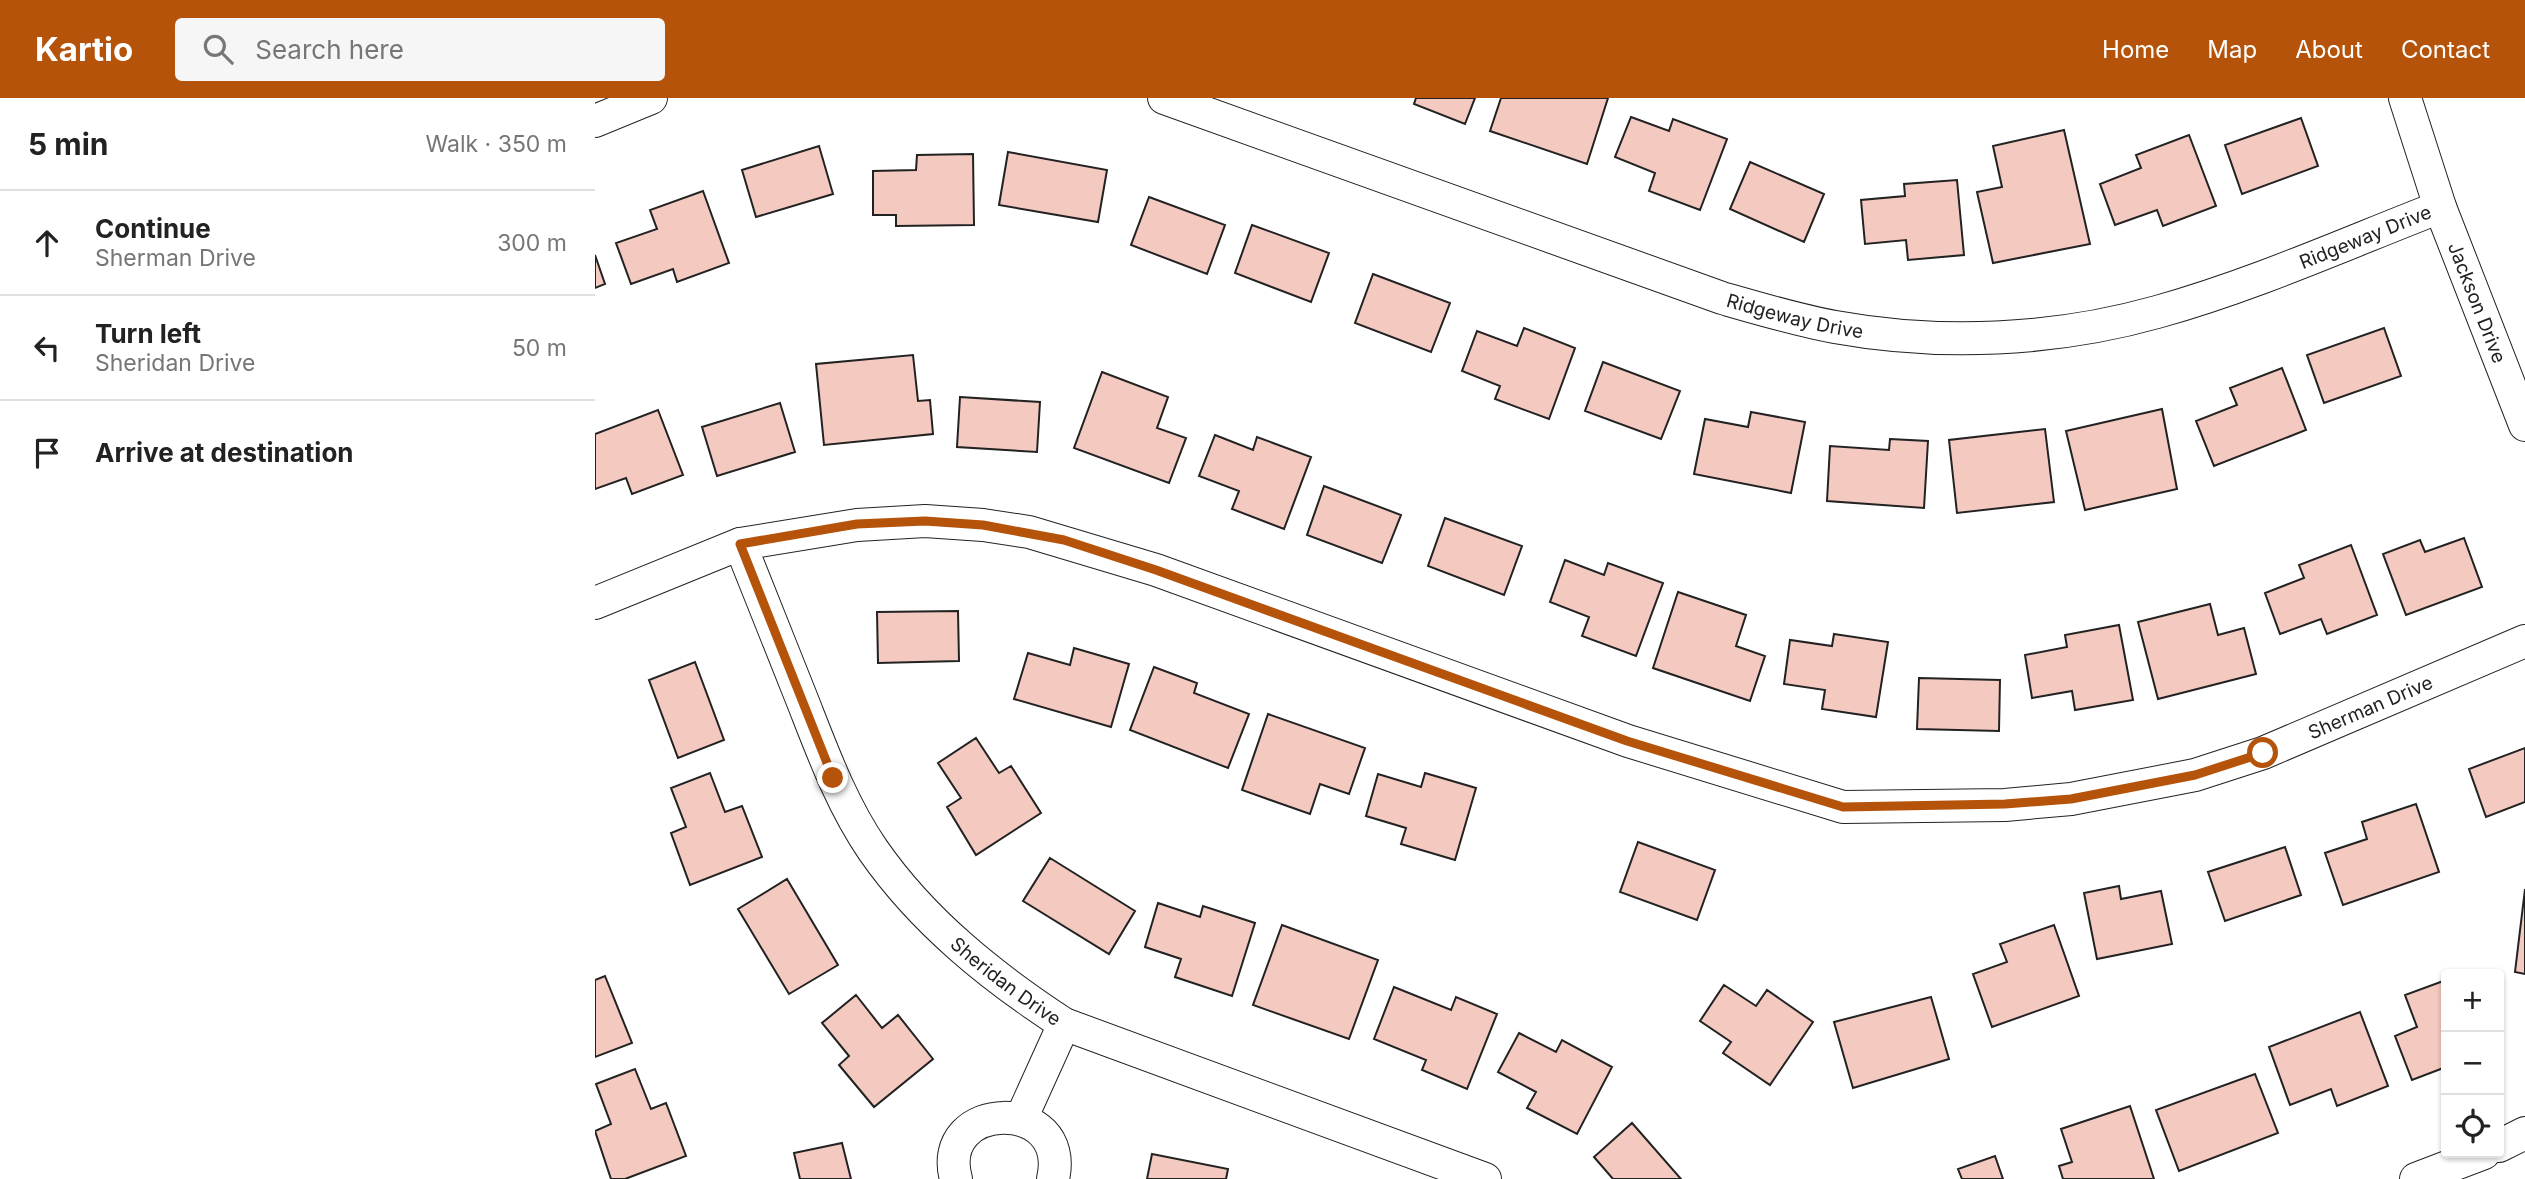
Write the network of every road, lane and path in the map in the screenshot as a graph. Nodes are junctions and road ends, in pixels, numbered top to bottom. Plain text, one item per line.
1 (652, 98) edge
2 (1164, 98) edge
3 (2405, 98) edge
4 (595, 121) edge
5 (2441, 207) junction
6 (2525, 425) edge
7 (740, 544) junction
8 (595, 603) edge
9 (2525, 641) edge
10 (1064, 1024) junction
11 (1021, 1119) junction
12 (2525, 1133) edge
13 (2504, 1144) edge
14 (2471, 1158) edge
15 (956, 1179) edge
16 (1053, 1179) edge
17 (1485, 1179) edge
18 (2416, 1179) edge

1 - 4 street
2 - 5 street, Ridgeway Drive
3 - 5 street, Jackson Drive
5 - 6 street, Jackson Drive
7 - 8 street, Sherman Drive
7 - 9 street, Sherman Drive
7 - 10 street, Sheridan Drive
10 - 11 street
10 - 17 street, Sheridan Drive
11 - 15 street
11 - 16 street
12 - 13 street
14 - 18 street

